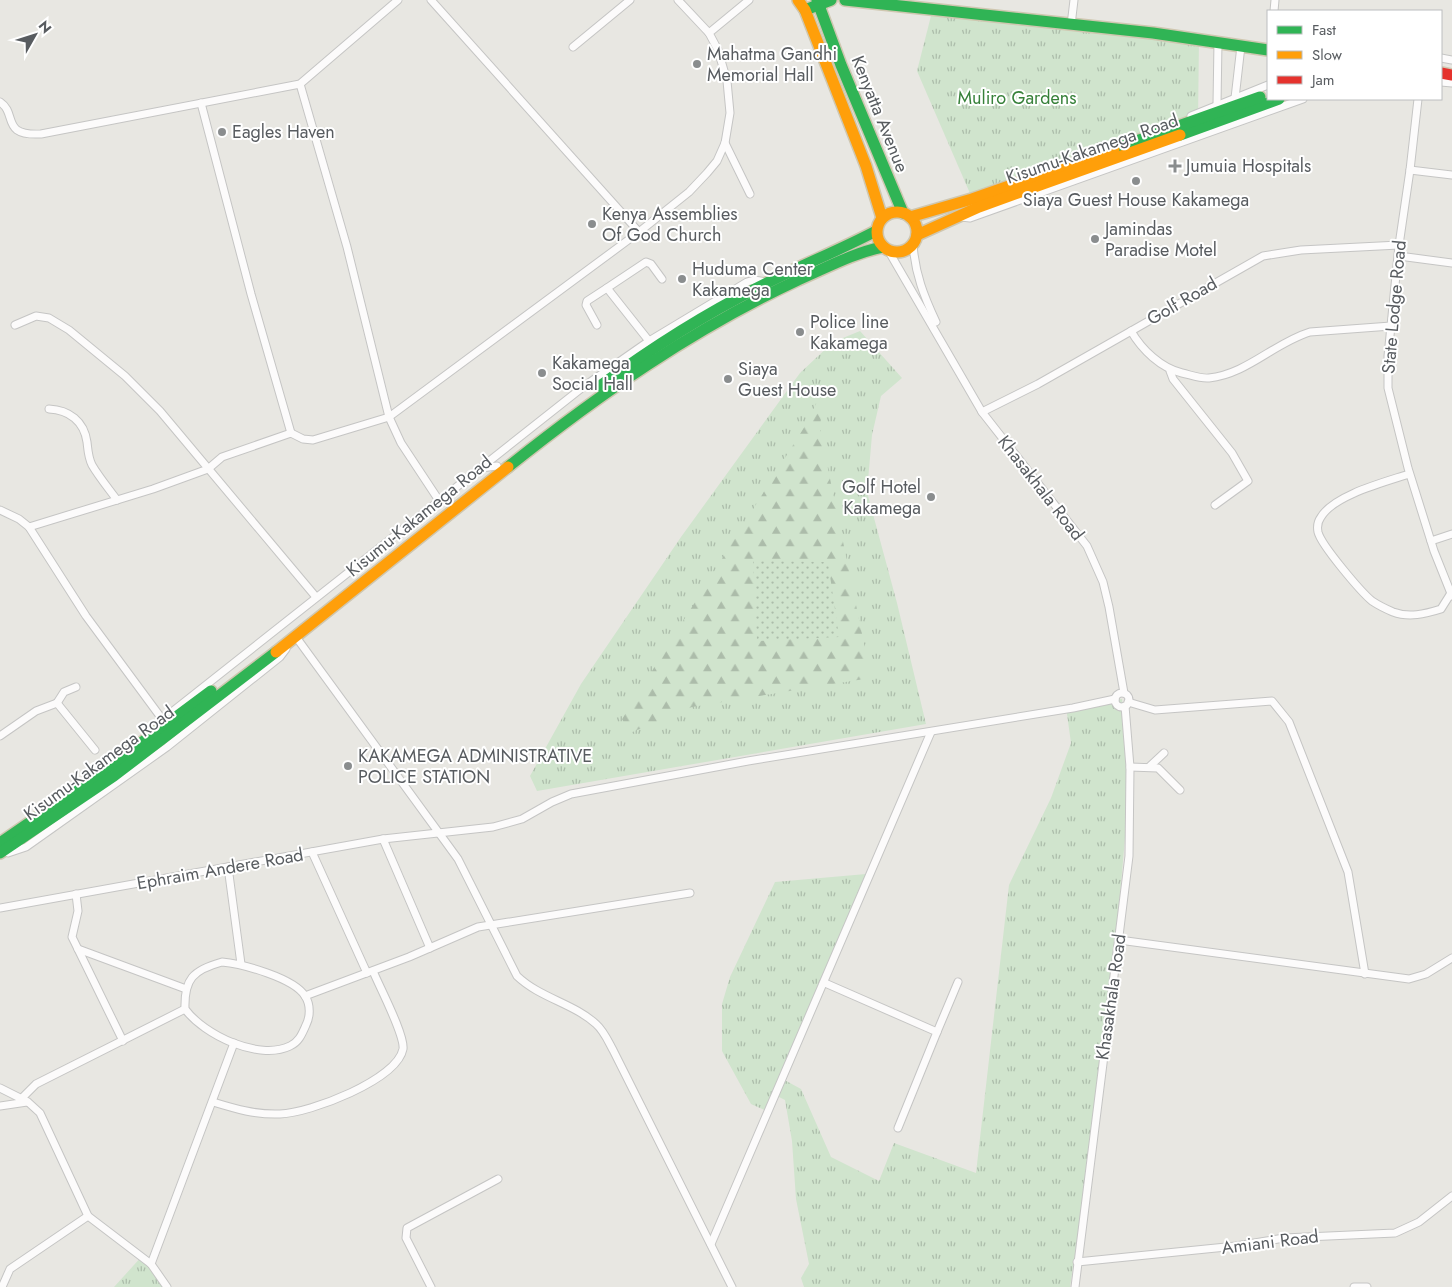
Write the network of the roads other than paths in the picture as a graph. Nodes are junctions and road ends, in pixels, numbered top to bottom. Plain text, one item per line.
1 (398, 0) edge
2 (431, 0) edge
3 (630, 0) edge
4 (678, 0) edge
5 (749, 0) edge
6 (798, 0) edge
7 (831, 0) edge
8 (845, 0) edge
9 (1074, 0) edge
10 (876, 1) edge
11 (739, 3) edge
12 (818, 3) edge
13 (805, 10) junction
14 (1072, 25) junction
15 (709, 33) junction
16 (1218, 42) junction
17 (1241, 46) junction
18 (573, 47) dead end
19 (1267, 50) edge
20 (300, 84) junction
21 (1267, 85) edge
22 (1267, 94) edge
23 (1235, 98) junction
24 (1276, 100) edge
25 (1300, 100) edge
26 (1418, 100) edge
27 (0, 102) edge
28 (201, 103) junction
29 (1217, 104) junction
30 (1163, 133) junction
31 (724, 143) junction
32 (880, 162) junction
33 (866, 166) junction
34 (1410, 170) junction
35 (1452, 175) edge
36 (750, 194) dead end
37 (906, 215) junction
38 (957, 216) junction
39 (882, 218) junction
40 (876, 231) junction
41 (639, 232) junction
42 (915, 239) junction
43 (1399, 245) junction
44 (886, 249) junction
45 (1399, 256) junction
46 (1452, 264) edge
47 (662, 279) dead end
48 (768, 282) junction
49 (607, 288) junction
50 (16, 325) dead end
51 (597, 325) dead end
52 (1391, 326) junction
53 (1131, 331) junction
54 (649, 341) junction
55 (948, 350) junction
56 (1170, 370) junction
57 (49, 409) dead end
58 (982, 412) junction
59 (389, 417) junction
60 (291, 433) junction
61 (497, 466) junction
62 (208, 469) junction
63 (478, 469) junction
64 (1410, 474) junction
65 (438, 499) junction
66 (117, 500) junction
67 (1215, 505) dead end
68 (0, 510) edge
69 (29, 528) junction
70 (1452, 534) edge
71 (1431, 542) junction
72 (1451, 594) edge
73 (316, 597) junction
74 (297, 636) junction
75 (76, 687) dead end
76 (1124, 693) junction
77 (1115, 699) junction
78 (57, 703) junction
79 (1127, 704) junction
80 (165, 722) junction
81 (931, 732) junction
82 (0, 736) edge
83 (95, 750) dead end
84 (1164, 753) dead end
85 (1130, 766) junction
86 (1150, 767) junction
87 (1180, 790) dead end
88 (440, 832) junction
89 (383, 839) junction
90 (0, 844) edge
91 (312, 852) junction
92 (0, 854) edge
93 (228, 867) junction
94 (690, 893) dead end
95 (76, 894) junction
96 (0, 908) edge
97 (492, 926) junction
98 (1119, 940) junction
99 (430, 948) junction
100 (78, 949) junction
101 (1452, 958) edge
102 (241, 964) junction
103 (370, 972) junction
104 (1365, 974) junction
105 (958, 982) dead end
106 (825, 983) junction
107 (186, 989) junction
108 (305, 996) junction
109 (185, 1009) junction
110 (937, 1032) junction
111 (123, 1041) junction
112 (234, 1043) junction
113 (0, 1088) edge
114 (24, 1100) junction
115 (213, 1102) junction
116 (0, 1106) edge
117 (898, 1128) dead end
118 (498, 1179) dead end
119 (1452, 1196) edge
120 (88, 1216) junction
121 (711, 1244) junction
122 (1077, 1262) junction
123 (151, 1264) junction
124 (2, 1287) edge
125 (167, 1287) edge
126 (430, 1287) edge
127 (732, 1287) edge
128 (1075, 1287) edge
129 (1354, 1287) edge
130 (1368, 1287) edge

1 - 20 street
2 - 41 street
3 - 18 street
4 - 15 street
5 - 11 street
6 - 13 main road, Kenyatta Avenue
7 - 12 main road
8 - 10 main road
9 - 14 street
10 - 14 main road
11 - 15 street
12 - 13 main road
12 - 32 main road, Kenyatta Avenue
13 - 33 main road, Kenyatta Avenue
14 - 16 main road
15 - 31 street
16 - 17 main road
16 - 29 street
17 - 19 main road
17 - 23 street
20 - 28 street
20 - 59 street
21 - 23 street
22 - 30 main road, Kisumu-Kakamega Road
23 - 29 street
24 - 38 main road, Kisumu-Kakamega Road
25 - 38 street
26 - 34 street, State Lodge Road
27 - 28 street
28 - 60 street
29 - 30 street
30 - 37 main road, Kisumu-Kakamega Road
31 - 36 street
31 - 41 street
32 - 33 main road
32 - 37 main road, Kenyatta Avenue
33 - 39 main road, Kenyatta Avenue
34 - 35 street
34 - 43 street, State Lodge Road
37 - 39 main road
37 - 42 main road
38 - 42 main road, Kisumu-Kakamega Road
39 - 40 main road
40 - 44 main road
40 - 48 main road, Kisumu-Kakamega Road
41 - 59 street
42 - 44 main road
42 - 55 street
43 - 45 street, State Lodge Road
43 - 53 street, Golf Road
44 - 55 street
44 - 74 main road, Kisumu-Kakamega Road
45 - 46 street
45 - 52 street, State Lodge Road
47 - 49 street
48 - 54 street
48 - 61 main road, Kisumu-Kakamega Road
49 - 51 street
49 - 54 street
50 - 62 street
52 - 56 street
52 - 64 street, State Lodge Road
53 - 56 street
53 - 58 street, Golf Road
54 - 63 street
55 - 58 street, Khasakhala Road
56 - 67 street
57 - 66 street
58 - 76 street, Khasakhala Road
59 - 60 street
59 - 65 street
60 - 62 street
61 - 63 street
61 - 80 main road, Kisumu-Kakamega Road
62 - 66 street
62 - 73 street
63 - 65 street
64 - 71 street, State Lodge Road
64 - 72 street
65 - 73 street
66 - 69 street
68 - 69 street
69 - 80 street
70 - 71 street
71 - 72 street, State Lodge Road
73 - 80 street
74 - 88 street
74 - 92 main road, Kisumu-Kakamega Road
75 - 78 street
76 - 77 street
76 - 79 street
77 - 79 street
77 - 81 street, Ephraim Andere Road
78 - 82 street
78 - 83 street
79 - 85 street, Khasakhala Road
79 - 104 street
80 - 90 main road, Kisumu-Kakamega Road
81 - 88 street, Ephraim Andere Road
81 - 106 street
84 - 86 street
85 - 86 street
85 - 98 street, Khasakhala Road
86 - 87 street
88 - 89 street, Ephraim Andere Road
88 - 97 street
89 - 91 street, Ephraim Andere Road
89 - 99 street
91 - 93 street, Ephraim Andere Road
91 - 103 street
93 - 95 street, Ephraim Andere Road
93 - 102 street
94 - 97 street
95 - 96 street, Ephraim Andere Road
95 - 100 street
97 - 99 street
97 - 121 street
98 - 104 street
98 - 122 street, Khasakhala Road
99 - 103 street
100 - 107 street
100 - 111 street
101 - 104 street
102 - 107 street
102 - 108 street
103 - 108 street
103 - 115 street
105 - 110 street
106 - 110 street
106 - 121 street
107 - 109 street
108 - 112 street
109 - 111 street
109 - 112 street
110 - 117 street
111 - 114 street
112 - 115 street
113 - 114 street
114 - 116 street
114 - 120 street
115 - 123 street
118 - 126 street
119 - 122 street, Amiani Road
120 - 123 street
120 - 124 street
121 - 127 street
122 - 128 street, Khasakhala Road
123 - 125 street
129 - 130 street

